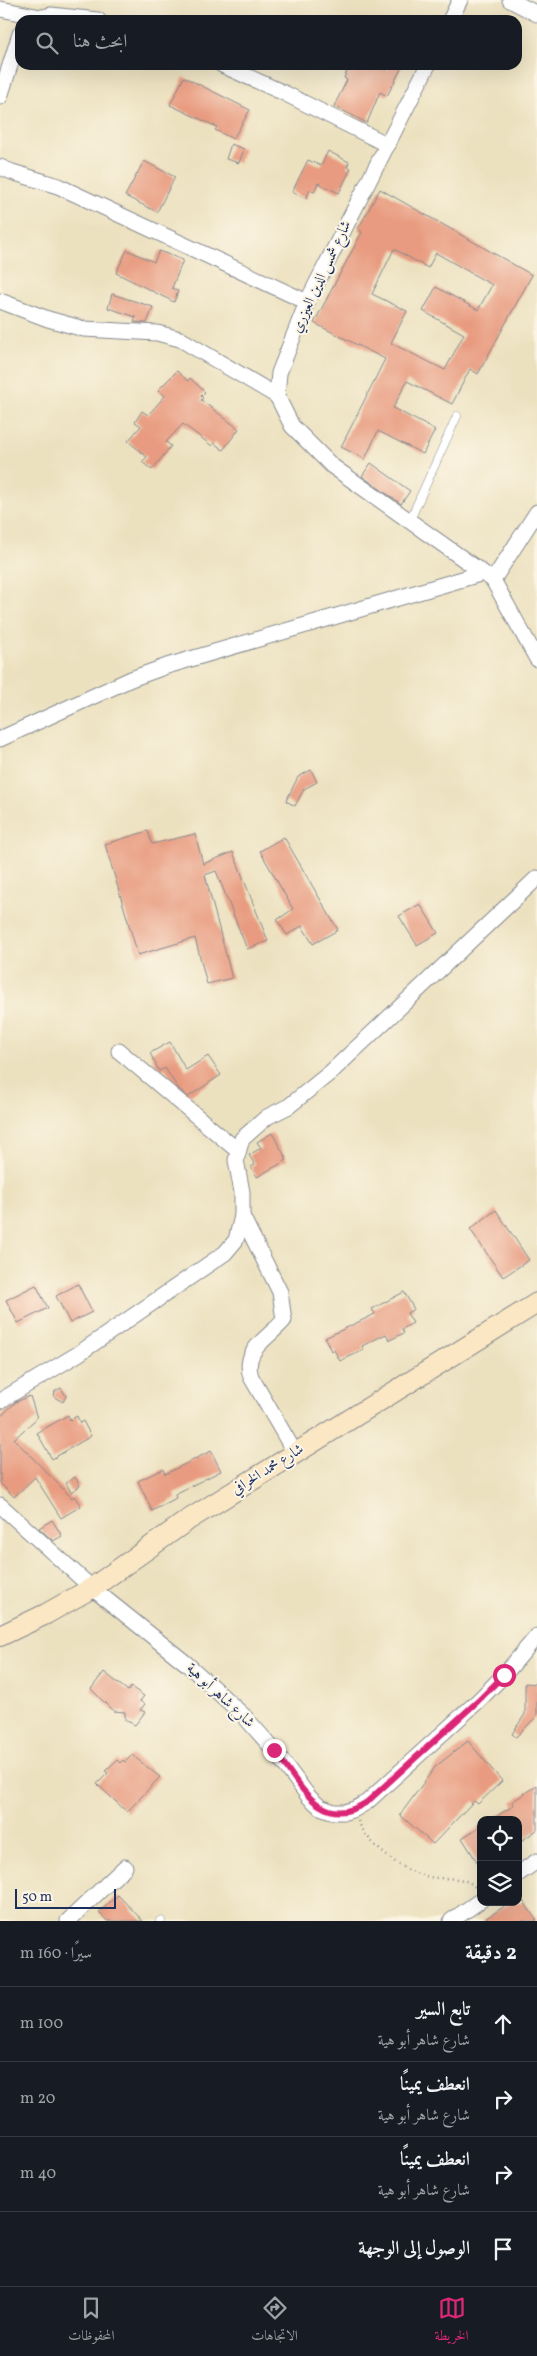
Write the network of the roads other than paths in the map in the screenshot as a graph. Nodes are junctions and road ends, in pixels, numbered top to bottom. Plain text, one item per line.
1 (460, 0) edge
2 (510, 0) edge
3 (0, 9) edge
4 (537, 14) edge
5 (22, 15) edge
6 (452, 15) edge
7 (15, 50) edge
8 (233, 70) edge
9 (426, 70) edge
10 (0, 97) edge
11 (388, 145) junction
12 (0, 167) edge
13 (0, 301) edge
14 (307, 302) junction
15 (277, 396) junction
16 (457, 416) dead end
17 (537, 512) edge
18 (409, 522) junction
19 (488, 576) junction
20 (537, 659) edge
21 (0, 739) edge
22 (537, 878) edge
23 (119, 1051) dead end
24 (237, 1150) junction
25 (242, 1216) junction
26 (537, 1303) edge
27 (0, 1401) edge
28 (294, 1453) junction
29 (0, 1505) edge
30 (92, 1588) junction
31 (0, 1636) edge
32 (537, 1636) edge
33 (537, 1861) edge
34 (125, 1867) dead end
35 (522, 1871) edge
36 (477, 1896) edge
37 (68, 1921) edge
38 (451, 1921) edge

1 - 6 street
2 - 4 street
3 - 5 street
7 - 10 street
8 - 11 street
9 - 11 street, شارع شمس الدين العيزري
11 - 14 street, شارع شمس الدين العيزري
12 - 14 street
13 - 15 street
14 - 15 street, شارع شمس الدين العيزري
15 - 18 street
16 - 18 lane
17 - 19 street
18 - 19 street
19 - 20 street
19 - 21 street
22 - 24 street
23 - 24 street
24 - 25 street
25 - 27 street
25 - 28 street
26 - 28 street, شارع محمد الخرافي
28 - 30 street, شارع محمد الخرافي
29 - 30 street, شارع شاهر أبو هية
30 - 31 street, شارع محمد الخرافي
30 - 32 street, شارع شاهر أبو هية
33 - 35 street
34 - 37 street
36 - 38 street

